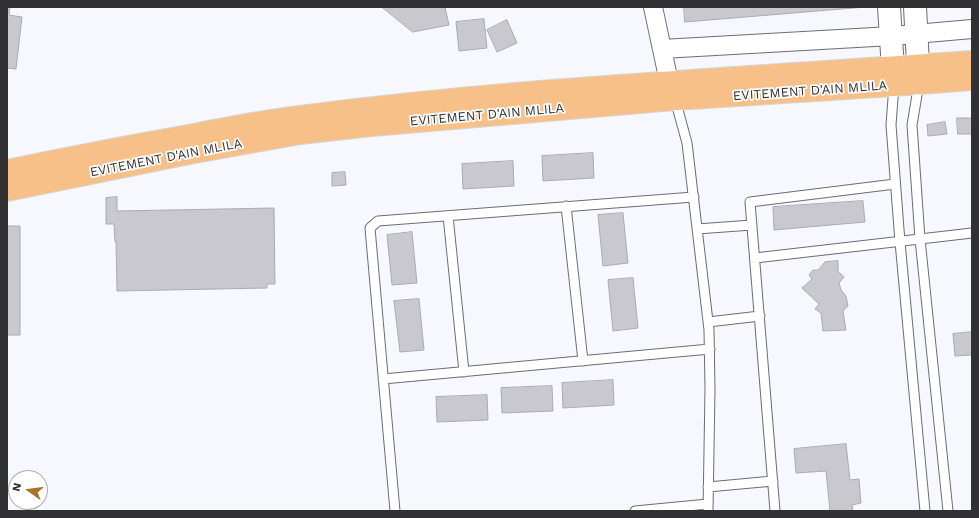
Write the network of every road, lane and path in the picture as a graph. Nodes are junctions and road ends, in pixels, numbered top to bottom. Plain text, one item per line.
1 (653, 7) edge
2 (889, 7) edge
3 (915, 7) edge
4 (972, 29) edge
5 (916, 33) junction
6 (892, 36) junction
7 (662, 49) junction
8 (972, 62) edge
9 (919, 74) junction
10 (894, 76) junction
11 (972, 79) edge
12 (672, 91) junction
13 (7, 171) edge
14 (895, 184) junction
15 (7, 190) edge
16 (694, 197) junction
17 (566, 206) junction
18 (448, 216) junction
19 (752, 224) junction
20 (697, 229) junction
21 (972, 233) edge
22 (920, 239) junction
23 (900, 242) junction
24 (755, 258) junction
25 (760, 316) junction
26 (708, 322) junction
27 (710, 349) junction
28 (583, 361) junction
29 (464, 372) junction
30 (383, 379) junction
31 (773, 481) junction
32 (708, 487) junction
33 (708, 508) edge
34 (395, 511) edge
35 (635, 511) edge
36 (775, 511) edge
37 (924, 511) edge
38 (948, 511) edge

1 - 7 street
2 - 6 street
3 - 5 street
4 - 5 street
5 - 6 street
5 - 9 street
6 - 7 street
6 - 10 street
7 - 12 street
8 - 9 highway, EVITEMENT D'AIN MLILA
9 - 10 highway, EVITEMENT D'AIN MLILA
9 - 11 highway, EVITEMENT D'AIN MLILA
9 - 22 lane
10 - 12 highway, EVITEMENT D'AIN MLILA
10 - 14 lane
12 - 13 highway, EVITEMENT D'AIN MLILA
12 - 15 highway, EVITEMENT D'AIN MLILA
12 - 16 lane
14 - 19 lane
14 - 23 lane
16 - 17 lane
16 - 20 lane
17 - 18 lane
17 - 28 lane
18 - 29 lane
18 - 30 lane
19 - 20 lane
19 - 24 lane
20 - 26 lane
21 - 22 lane
22 - 23 lane
22 - 38 lane
23 - 24 lane
23 - 37 lane
24 - 25 lane
25 - 26 lane
25 - 31 lane
26 - 27 lane
27 - 28 lane
27 - 32 lane
28 - 29 lane
29 - 30 lane
30 - 34 lane
31 - 32 lane
31 - 36 lane
32 - 33 lane
33 - 35 lane

